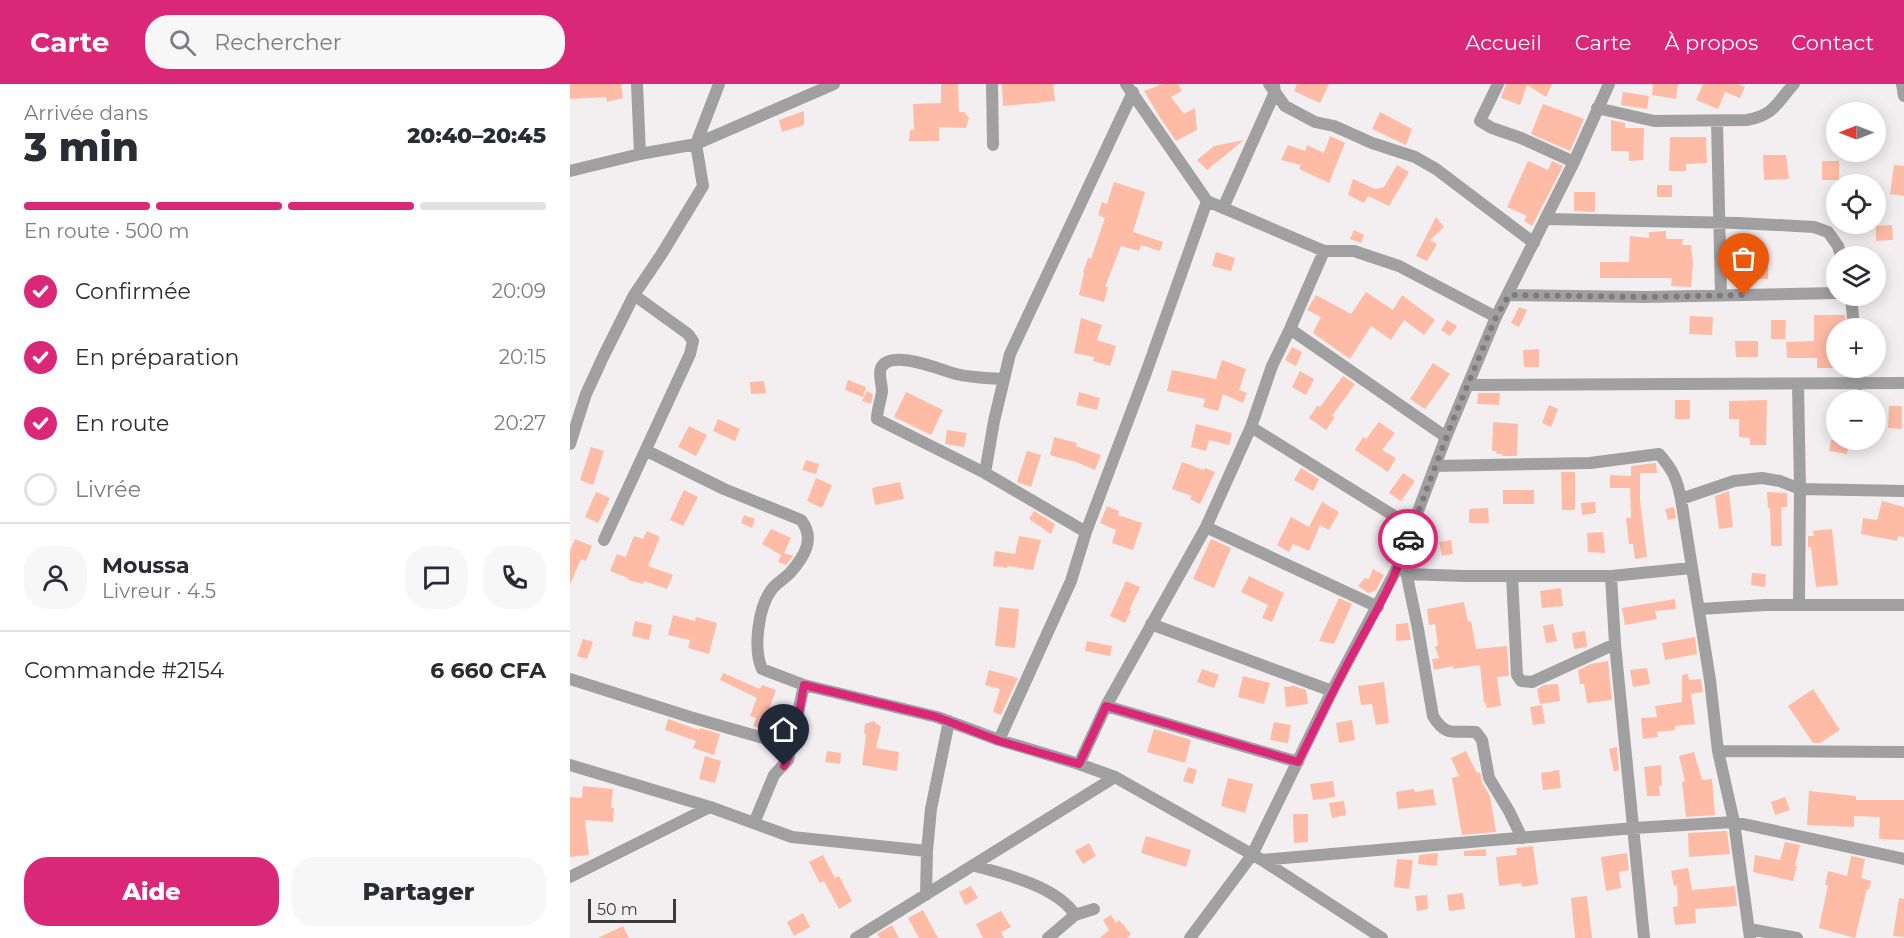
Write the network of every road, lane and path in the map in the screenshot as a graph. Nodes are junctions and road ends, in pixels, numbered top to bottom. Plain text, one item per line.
1 (638, 84) edge
2 (719, 84) edge
3 (834, 84) edge
4 (992, 84) edge
5 (1498, 84) edge
6 (1609, 84) edge
7 (1794, 84) edge
8 (1902, 84) edge
9 (1272, 87) edge
10 (1129, 88) edge
11 (1904, 96) edge
12 (1597, 108) junction
13 (1717, 122) junction
14 (696, 144) junction
15 (993, 145) dead end
16 (640, 154) junction
17 (1574, 162) junction
18 (570, 171) edge
19 (1207, 201) junction
20 (1223, 208) junction
21 (1546, 219) junction
22 (1719, 223) junction
23 (1534, 243) junction
24 (1838, 246) edge
25 (1324, 251) junction
26 (1826, 293) edge
27 (634, 295) junction
28 (1509, 295) junction
29 (1721, 295) junction
30 (1496, 317) junction
31 (1290, 329) junction
32 (1859, 378) edge
33 (1003, 379) junction
34 (1904, 383) edge
35 (1860, 384) junction
36 (1468, 385) junction
37 (1798, 385) junction
38 (1251, 427) junction
39 (1446, 437) junction
40 (570, 444) edge
41 (646, 451) junction
42 (1435, 466) junction
43 (985, 473) junction
44 (1800, 489) junction
45 (1904, 491) edge
46 (1681, 499) junction
47 (1206, 527) junction
48 (1412, 527) junction
49 (1086, 532) junction
50 (604, 540) dead end
51 (1402, 557) junction
52 (1691, 568) junction
53 (1406, 574) junction
54 (1512, 576) junction
55 (1611, 576) junction
56 (1799, 605) junction
57 (1904, 605) edge
58 (1378, 607) junction
59 (1700, 609) junction
60 (1151, 624) junction
61 (1616, 644) junction
62 (570, 679) edge
63 (804, 685) junction
64 (1332, 692) junction
65 (1106, 706) junction
66 (949, 721) junction
67 (999, 741) junction
68 (791, 746) junction
69 (1718, 751) junction
70 (1904, 752) edge
71 (1298, 762) junction
72 (1079, 764) junction
73 (570, 765) edge
74 (1115, 777) junction
75 (710, 807) junction
76 (1734, 822) junction
77 (754, 824) junction
78 (1634, 828) junction
79 (1522, 838) junction
80 (927, 851) junction
81 (1257, 857) junction
82 (1904, 859) edge
83 (975, 866) junction
84 (570, 877) edge
85 (926, 895) junction
86 (1094, 909) dead end
87 (1076, 915) junction
88 (1750, 933) edge
89 (856, 938) edge
90 (1048, 938) edge
91 (1190, 938) edge
92 (1382, 938) edge
93 (1644, 938) edge
94 (1797, 938) edge

1 - 16 street
2 - 14 street
3 - 14 street
4 - 15 street
5 - 17 street
6 - 12 street
7 - 13 street
8 - 11 street
9 - 20 street
9 - 23 street
10 - 19 street
10 - 33 street
12 - 13 street
12 - 17 street
13 - 22 street
14 - 16 street
14 - 27 street
16 - 18 street
17 - 21 street
19 - 20 street
19 - 49 street
20 - 25 street
21 - 22 street
21 - 23 street
22 - 24 street
22 - 29 street
23 - 28 street
25 - 30 street
25 - 31 street
26 - 29 street
27 - 40 street
27 - 41 street
28 - 29 street
28 - 30 street
30 - 36 street
31 - 38 street
31 - 39 street
32 - 35 street
33 - 43 street
33 - 43 street
34 - 35 street
35 - 37 street
36 - 37 street
36 - 39 street
37 - 44 street
38 - 47 street
38 - 48 street
39 - 42 street
41 - 50 street
41 - 63 street
42 - 46 street
42 - 48 street
43 - 49 street
44 - 45 street
44 - 46 street
44 - 56 street
46 - 52 street
47 - 58 street
47 - 60 street
48 - 51 street
49 - 67 street
51 - 53 street
51 - 58 street
52 - 55 street
52 - 59 street
53 - 54 street
53 - 79 street
54 - 55 street
54 - 61 street
55 - 61 street
56 - 57 street
56 - 59 street
58 - 64 street
59 - 69 street
60 - 64 street
60 - 65 street
61 - 78 street
62 - 68 street
63 - 66 street
63 - 68 street
64 - 71 street
65 - 71 street
65 - 72 street
66 - 67 street
66 - 80 street
67 - 72 street
68 - 77 street
69 - 70 street
69 - 76 street
71 - 81 street
72 - 74 street
73 - 75 street
74 - 81 street
74 - 83 street
75 - 77 street
75 - 84 street
76 - 78 street
76 - 82 street
76 - 88 street
77 - 80 street
78 - 79 street
78 - 93 street
79 - 81 street
80 - 85 street
81 - 91 street
81 - 92 street
83 - 85 street
83 - 87 street
85 - 89 street
86 - 87 street
87 - 90 street
88 - 94 street

